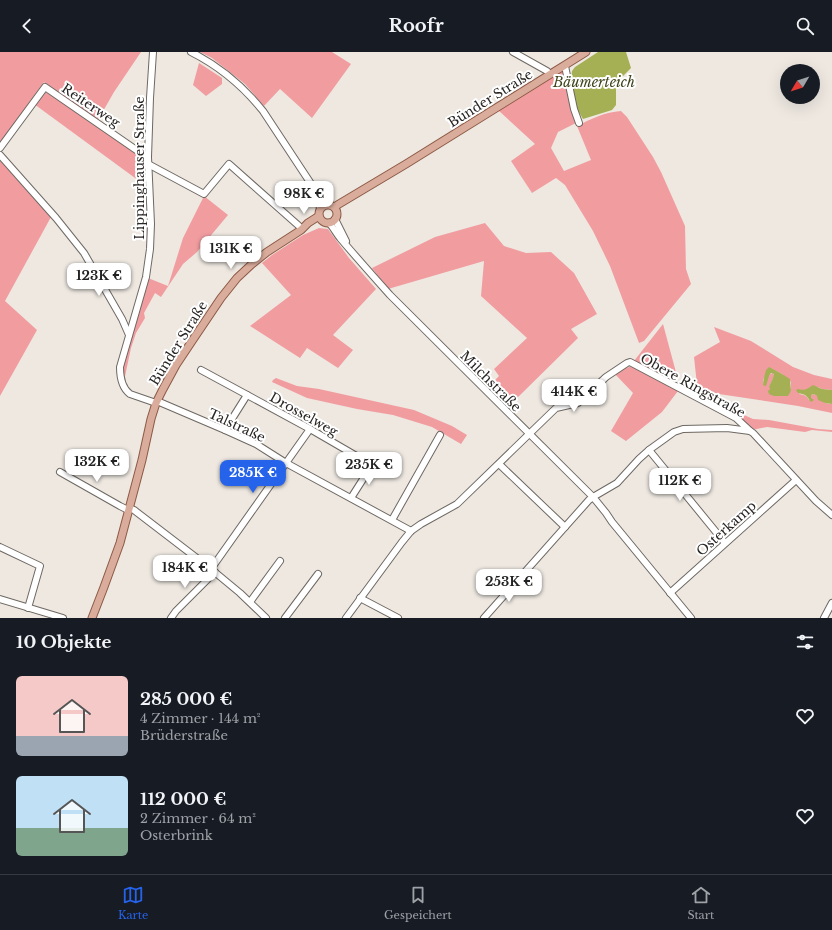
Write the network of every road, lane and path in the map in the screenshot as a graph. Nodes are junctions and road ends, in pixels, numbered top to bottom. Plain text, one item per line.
1 (153, 52) edge
2 (191, 52) edge
3 (513, 52) edge
4 (586, 52) edge
5 (565, 66) junction
6 (550, 74) junction
7 (580, 123) dead end
8 (0, 148) edge
9 (0, 155) edge
10 (148, 157) junction
11 (148, 164) junction
12 (335, 209) junction
13 (325, 215) junction
14 (301, 230) junction
15 (122, 319) junction
16 (133, 320) junction
17 (129, 335) junction
18 (200, 370) dead end
19 (247, 395) junction
20 (156, 402) junction
21 (225, 430) junction
22 (310, 430) junction
23 (750, 431) junction
24 (530, 434) junction
25 (440, 435) dead end
26 (649, 450) junction
27 (286, 463) junction
28 (499, 464) junction
29 (60, 472) dead end
30 (796, 480) junction
31 (593, 497) junction
32 (351, 498) junction
33 (129, 509) junction
34 (832, 515) edge
35 (392, 520) junction
36 (565, 527) junction
37 (411, 531) junction
38 (725, 543) junction
39 (0, 547) edge
40 (280, 561) dead end
41 (213, 570) junction
42 (318, 574) dead end
43 (670, 593) junction
44 (360, 598) junction
45 (0, 599) edge
46 (250, 602) junction
47 (832, 602) edge
48 (28, 608) junction
49 (263, 617) edge
50 (64, 618) edge
51 (92, 618) edge
52 (171, 618) edge
53 (286, 618) edge
54 (346, 618) edge
55 (398, 618) edge
56 (484, 618) edge
57 (691, 618) edge
58 (824, 618) edge

1 - 10 street, Lippinghauser Straße
2 - 13 street, Milchstraße
3 - 6 street
4 - 5 main road, Bünder Straße
5 - 6 main road, Bünder Straße
5 - 7 street
6 - 12 main road, Bünder Straße
8 - 10 street, Reiterweg
9 - 15 street
10 - 11 street, Lippinghauser Straße
11 - 14 street
11 - 16 street, Lippinghauser Straße
12 - 13 main road
12 - 13 main road
13 - 14 main road, Bünder Straße
13 - 24 street, Milchstraße
14 - 20 main road, Bünder Straße
15 - 16 street
15 - 17 street
16 - 17 street, Lippinghauser Straße
17 - 20 street, Lippinghauser Straße
18 - 19 street, Drosselweg
19 - 21 street
19 - 22 street, Drosselweg
20 - 21 street, Talstraße
20 - 33 main road, Bünder Straße
21 - 27 street, Talstraße
22 - 27 street
22 - 32 street, Drosselweg
23 - 24 street, Obere Ringstraße
23 - 26 street
23 - 30 street
24 - 28 street, Obere Ringstraße
24 - 31 street, Milchstraße
25 - 35 street
26 - 31 street
26 - 38 street
27 - 32 street, Talstraße
27 - 41 street
28 - 36 street
28 - 37 street, Obere Ringstraße
29 - 33 street
30 - 34 street
30 - 38 street, Osterkamp
31 - 36 street
31 - 43 street, Milchstraße
32 - 35 street, Talstraße
33 - 41 street
33 - 51 main road, Bünder Straße
35 - 37 street, Talstraße
36 - 56 street
37 - 44 street, Obere Ringstraße
38 - 43 street, Osterkamp
39 - 48 street
40 - 46 street
41 - 46 street
41 - 52 street
42 - 53 street
43 - 57 street, Milchstraße
44 - 54 street, Obere Ringstraße
44 - 55 street
45 - 48 street
46 - 49 street
47 - 58 street
48 - 50 street

